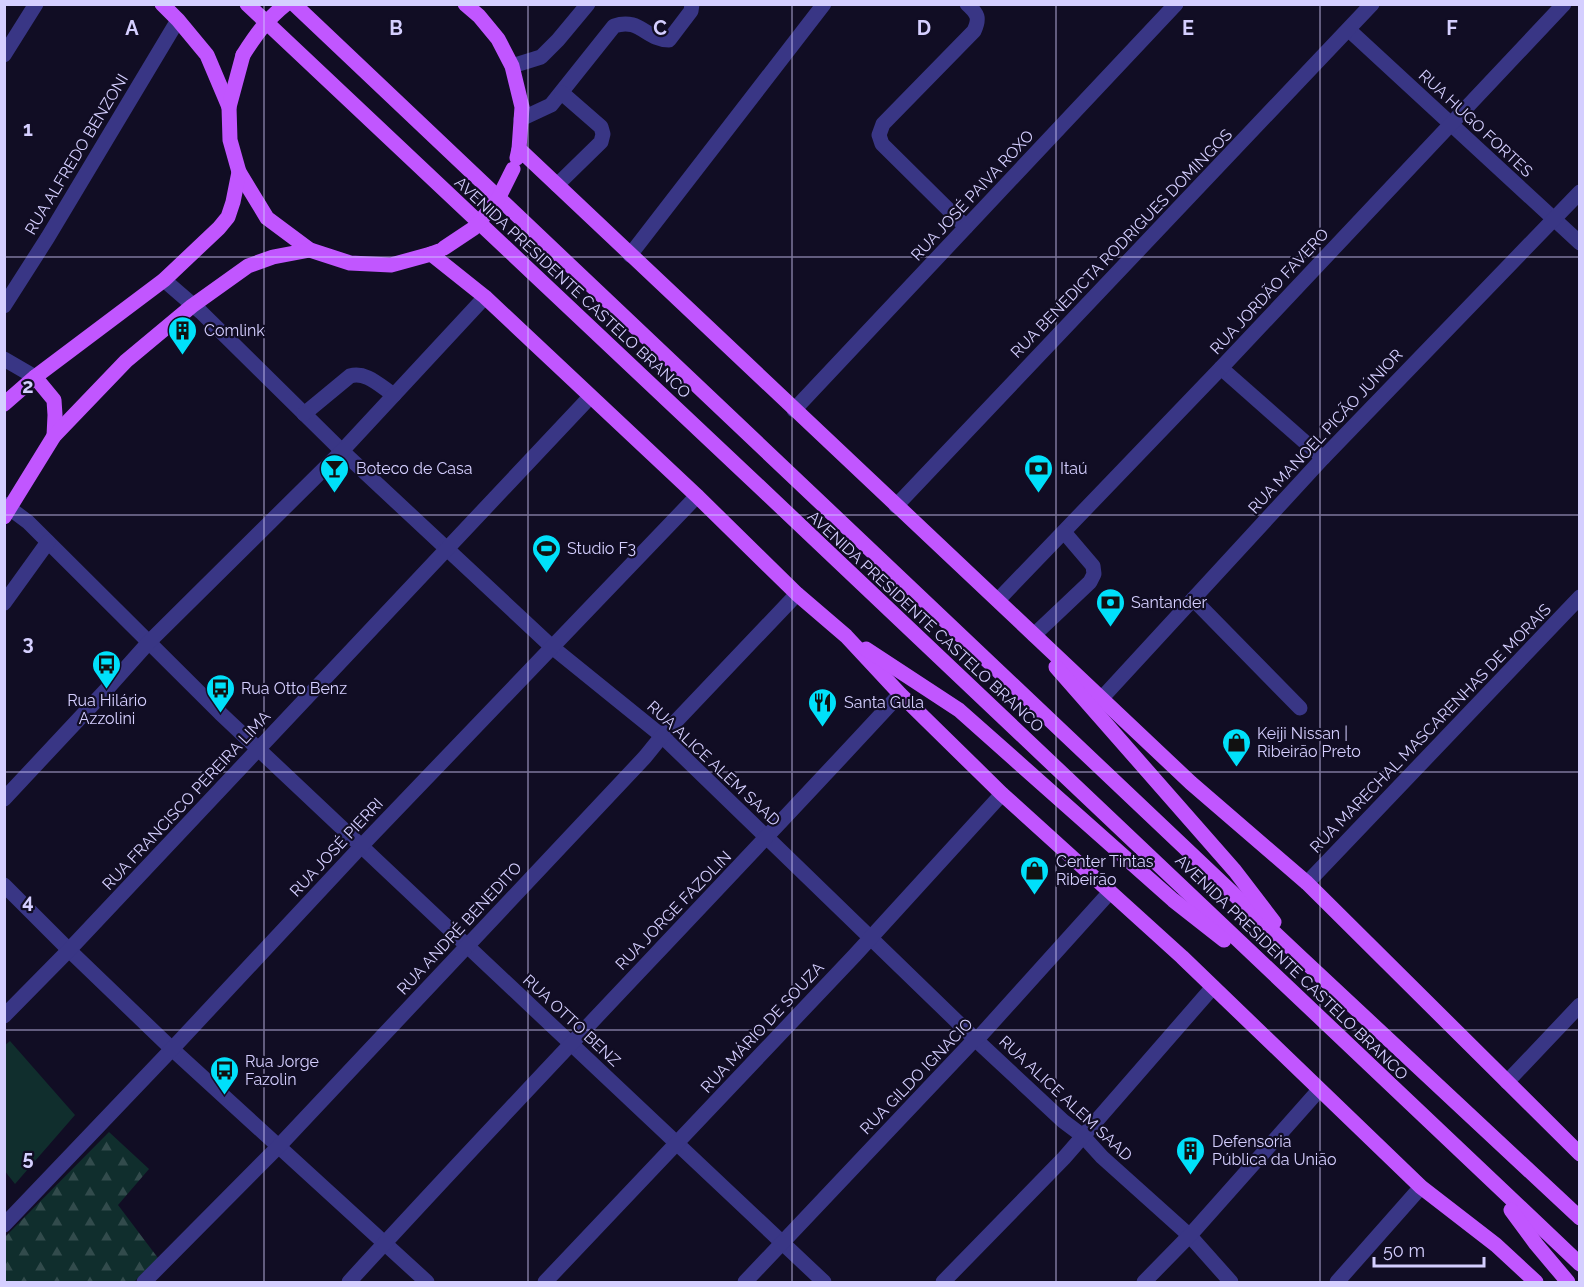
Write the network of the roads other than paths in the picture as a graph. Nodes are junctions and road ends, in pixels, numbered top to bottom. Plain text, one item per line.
1 (36, 4) edge
2 (162, 4) edge
3 (247, 4) edge
4 (286, 4) edge
5 (294, 4) edge
6 (465, 4) edge
7 (692, 4) edge
8 (824, 4) edge
9 (968, 4) edge
10 (1176, 4) edge
11 (1372, 4) edge
12 (1564, 4) edge
13 (583, 6) edge
14 (178, 20) junction
15 (1349, 30) junction
16 (4, 55) edge
17 (512, 66) junction
18 (562, 93) junction
19 (229, 107) junction
20 (521, 119) junction
21 (1451, 124) junction
22 (519, 150) junction
23 (239, 172) junction
24 (557, 185) junction
25 (1580, 192) edge
26 (1554, 219) junction
27 (966, 227) junction
28 (1580, 243) edge
29 (310, 250) junction
30 (438, 251) junction
31 (630, 255) junction
32 (164, 280) junction
33 (485, 297) junction
34 (4, 306) edge
35 (192, 306) junction
36 (4, 359) edge
37 (1221, 368) junction
38 (35, 377) junction
39 (393, 395) junction
40 (590, 397) junction
41 (4, 404) edge
42 (794, 410) junction
43 (304, 414) junction
44 (54, 436) junction
45 (342, 451) junction
46 (1323, 458) junction
47 (697, 496) junction
48 (896, 506) junction
49 (6, 509) edge
50 (1064, 532) junction
51 (48, 542) junction
52 (447, 549) junction
53 (797, 594) junction
54 (1580, 597) edge
55 (1193, 599) junction
56 (998, 600) junction
57 (4, 603) edge
58 (846, 636) junction
59 (1036, 637) junction
60 (149, 642) junction
61 (552, 647) junction
62 (900, 694) junction
63 (1101, 699) junction
64 (1300, 708) dead end
65 (662, 736) junction
66 (259, 749) junction
67 (1002, 794) junction
68 (4, 799) edge
69 (767, 837) junction
70 (362, 846) junction
71 (1307, 883) junction
72 (4, 885) edge
73 (1110, 892) junction
74 (870, 937) junction
75 (466, 945) junction
76 (69, 950) junction
77 (1298, 955) junction
78 (1213, 987) junction
79 (1302, 1002) junction
80 (1580, 1005) edge
81 (4, 1016) edge
82 (975, 1039) junction
83 (570, 1043) junction
84 (172, 1049) junction
85 (1507, 1082) junction
86 (1319, 1090) junction
87 (1083, 1137) junction
88 (677, 1144) junction
89 (279, 1146) junction
90 (1580, 1154) edge
91 (1488, 1179) junction
92 (1421, 1187) junction
93 (1576, 1214) edge
94 (4, 1225) edge
95 (1190, 1236) junction
96 (385, 1243) junction
97 (783, 1244) junction
98 (1580, 1264) edge
99 (144, 1282) edge
100 (349, 1282) edge
101 (427, 1282) edge
102 (545, 1282) edge
103 (745, 1282) edge
104 (824, 1282) edge
105 (943, 1282) edge
106 (1144, 1282) edge
107 (1231, 1282) edge
108 (1337, 1282) edge
109 (1534, 1282) edge
110 (1568, 1282) edge

1 - 16 street
2 - 14 main road
3 - 79 main road, AVENIDA PRESIDENTE CASTELO BRANCO
4 - 19 main road, bridge
5 - 77 main road, AVENIDA PRESIDENTE CASTELO BRANCO
6 - 17 main road
7 - 18 street
8 - 31 street
9 - 27 street
10 - 27 street, RUA JOSÉ PAIVA ROXO
11 - 15 street, RUA BENEDICTA RODRIGUES DOMINGOS
12 - 21 street, RUA JORDÃO FAVERO
13 - 17 street
14 - 19 main road
14 - 34 street, RUA ALFREDO BENZONI
15 - 21 street, RUA HUGO FORTES
15 - 48 street, RUA BENEDICTA RODRIGUES DOMINGOS
17 - 20 main road
18 - 20 street
18 - 24 street
19 - 23 main road
20 - 22 main road
21 - 26 street, RUA HUGO FORTES
21 - 37 street, RUA JORDÃO FAVERO
22 - 24 main road
22 - 30 main road, bridge
23 - 29 main road
23 - 32 main road
24 - 31 main road
25 - 26 street, RUA MANOEL PICÃO JÚNIOR
26 - 28 street, RUA HUGO FORTES
26 - 46 street, RUA MANOEL PICÃO JÚNIOR
27 - 42 street, RUA JOSÉ PAIVA ROXO
29 - 30 main road
29 - 35 main road
30 - 33 main road
31 - 42 main road
32 - 35 street, RUA ALICE ALEM SAAD
32 - 38 main road
33 - 39 street
33 - 40 main road
35 - 43 street, RUA ALICE ALEM SAAD
35 - 44 main road
36 - 38 street
37 - 46 street
37 - 50 street, RUA JORDÃO FAVERO
38 - 41 main road
38 - 44 main road
39 - 43 street
39 - 45 street
40 - 47 main road
40 - 52 street, RUA FRANCISCO PEREIRA LIMA
42 - 48 main road
43 - 45 street, RUA ALICE ALEM SAAD
44 - 49 main road
45 - 52 street, RUA ALICE ALEM SAAD
45 - 60 street
46 - 55 street, RUA MANOEL PICÃO JÚNIOR
47 - 53 main road
47 - 61 street, RUA JOSÉ PIERRI
48 - 56 main road
49 - 51 street, RUA OTTO BENZ
50 - 56 street, RUA JORDÃO FAVERO
50 - 59 street
51 - 57 street
51 - 60 street, RUA OTTO BENZ
52 - 61 street, RUA ALICE ALEM SAAD
52 - 66 street, RUA FRANCISCO PEREIRA LIMA
53 - 58 main road
53 - 65 street, RUA ANDRÉ BENEDITO
54 - 71 street, RUA MARECHAL MASCARENHAS DE MORAIS
55 - 63 street, RUA MANOEL PICÃO JÚNIOR
55 - 64 street
56 - 59 main road
58 - 62 main road
58 - 79 main road
59 - 63 main road
59 - 77 main road
60 - 66 street, RUA OTTO BENZ
60 - 68 street
61 - 65 street, RUA ALICE ALEM SAAD
61 - 70 street, RUA JOSÉ PIERRI
62 - 67 main road
62 - 69 street, RUA JORGE FAZOLIN
63 - 71 main road
65 - 69 street, RUA ALICE ALEM SAAD
65 - 75 street, RUA ANDRÉ BENEDITO
66 - 70 street, RUA OTTO BENZ
66 - 76 street, RUA FRANCISCO PEREIRA LIMA
67 - 73 main road
67 - 74 street, RUA MÁRIO DE SOUZA
69 - 74 street, RUA ALICE ALEM SAAD
69 - 83 street, RUA JORGE FAZOLIN
70 - 75 street, RUA OTTO BENZ
70 - 84 street, RUA JOSÉ PIERRI
71 - 85 main road
72 - 76 street
73 - 78 main road
73 - 82 street, RUA GILDO IGNACIO
74 - 82 street, RUA ALICE ALEM SAAD
74 - 88 street, RUA MÁRIO DE SOUZA
75 - 83 street, RUA OTTO BENZ
75 - 89 street, RUA ANDRÉ BENEDITO
76 - 81 street, RUA FRANCISCO PEREIRA LIMA
76 - 84 street
77 - 93 main road, AVENIDA PRESIDENTE CASTELO BRANCO
78 - 86 main road
78 - 87 street
79 - 91 main road, AVENIDA PRESIDENTE CASTELO BRANCO
80 - 85 street
82 - 87 street, RUA ALICE ALEM SAAD
82 - 97 street, RUA GILDO IGNACIO
83 - 88 street, RUA OTTO BENZ
83 - 96 street, RUA JORGE FAZOLIN
84 - 89 street
84 - 94 street, RUA JOSÉ PIERRI
85 - 90 main road
86 - 92 main road
86 - 95 street
87 - 95 street, RUA ALICE ALEM SAAD
87 - 105 street
88 - 97 street, RUA OTTO BENZ
88 - 102 street, RUA MÁRIO DE SOUZA
89 - 96 street
89 - 99 street, RUA ANDRÉ BENEDITO
91 - 98 main road, AVENIDA PRESIDENTE CASTELO BRANCO
91 - 110 main road
92 - 108 street
92 - 109 main road
95 - 106 street
95 - 107 street, RUA ALICE ALEM SAAD
96 - 100 street, RUA JORGE FAZOLIN
96 - 101 street
97 - 103 street, RUA GILDO IGNACIO
97 - 104 street, RUA OTTO BENZ

